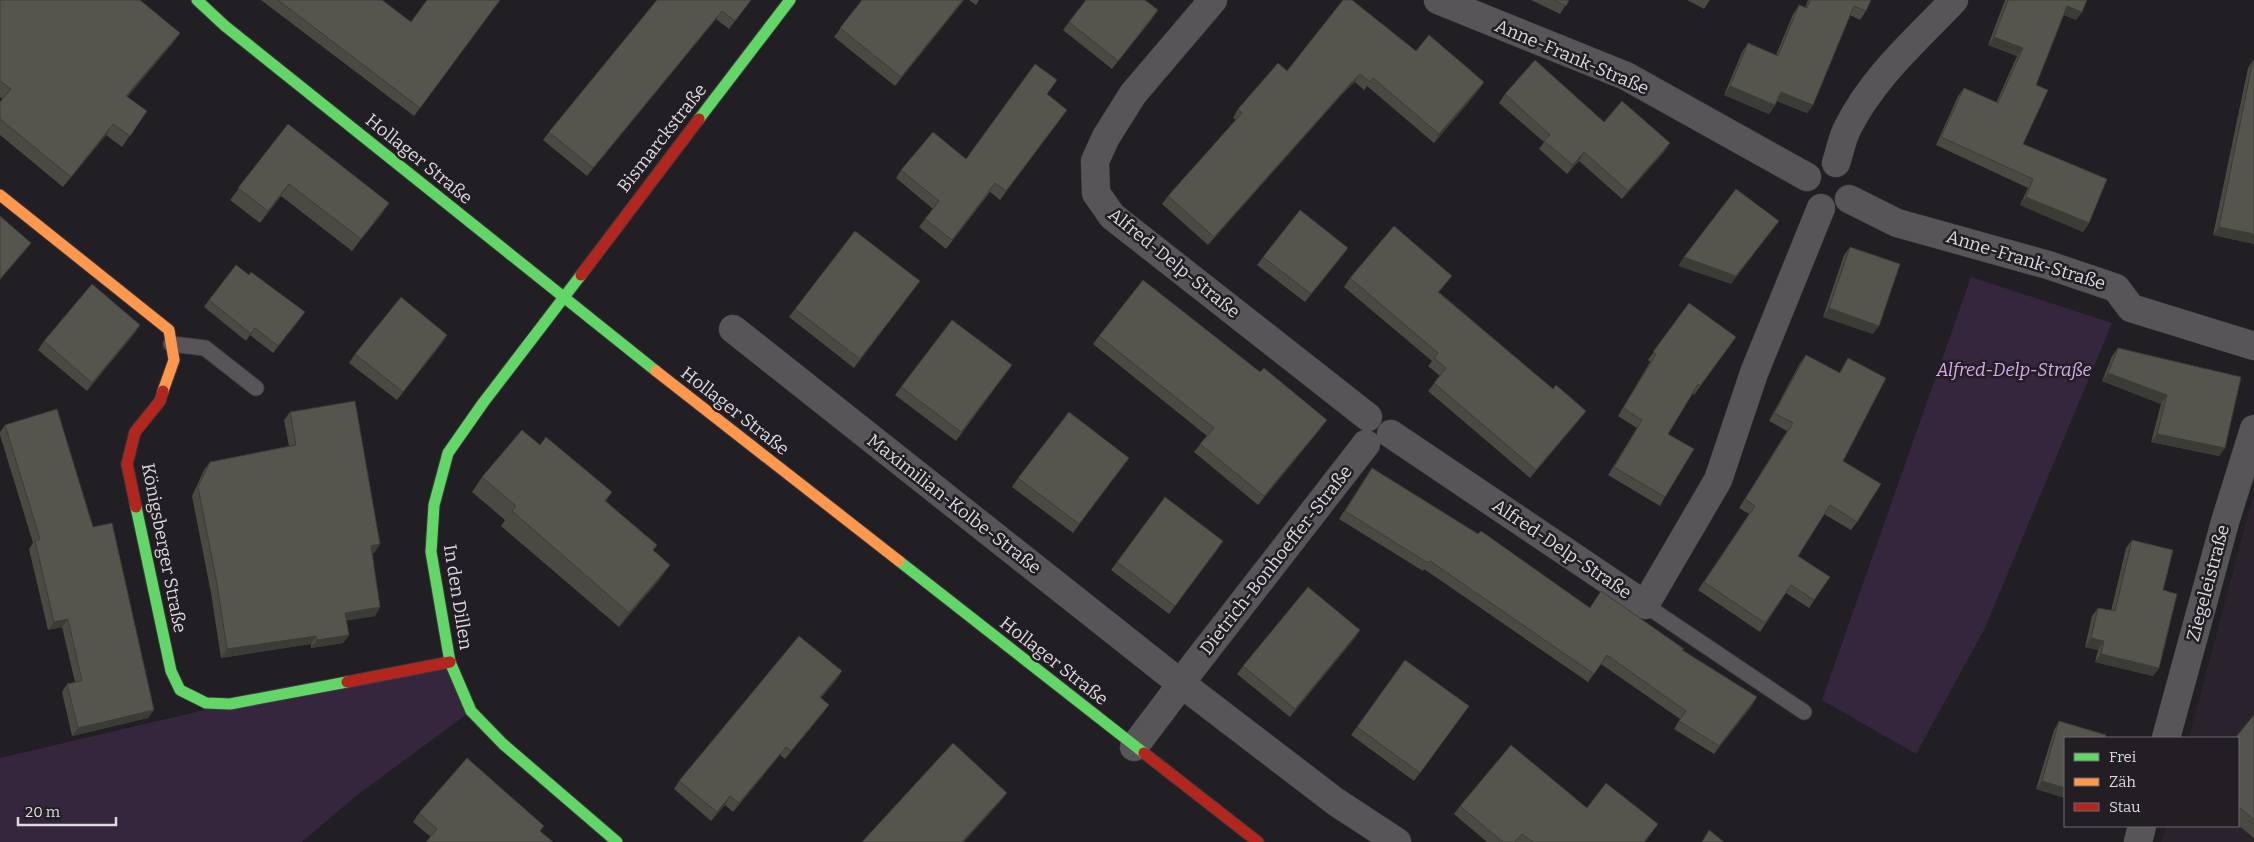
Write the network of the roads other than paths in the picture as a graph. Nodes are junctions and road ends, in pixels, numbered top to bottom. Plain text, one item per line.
1 (197, 0) edge
2 (790, 0) edge
3 (1213, 0) edge
4 (1438, 0) edge
5 (1954, 0) edge
6 (1836, 163) junction
7 (1807, 177) junction
8 (0, 195) edge
9 (1849, 199) junction
10 (1821, 208) junction
11 (562, 297) junction
12 (733, 329) dead end
13 (171, 344) junction
14 (2254, 346) edge
15 (256, 388) dead end
16 (2254, 429) edge
17 (1367, 430) junction
18 (1645, 605) junction
19 (450, 662) junction
20 (1181, 684) junction
21 (1804, 712) dead end
22 (2166, 737) edge
23 (1134, 747) junction
24 (2142, 827) edge
25 (617, 842) edge
26 (1258, 842) edge
27 (1398, 842) edge
28 (2138, 842) edge

1 - 11 street, Hollager Straße
2 - 11 street, Bismarckstraße
3 - 17 street, Alfred-Delp-Straße
4 - 7 street, Anne-Frank-Straße
5 - 6 street
6 - 7 street
6 - 9 street
7 - 10 street
8 - 13 street, Königsberger Straße
9 - 10 street
9 - 14 street, Anne-Frank-Straße
10 - 18 street, Alfred-Delp-Straße
11 - 19 street, In den Dillen
11 - 23 street, Hollager Straße
12 - 20 street, Maximilian-Kolbe-Straße
13 - 15 lane
13 - 19 street, Königsberger Straße
16 - 22 street, Ziegeleistraße
17 - 18 street, Alfred-Delp-Straße
17 - 20 street, Dietrich-Bonhoeffer-Straße
18 - 21 lane
19 - 25 street, In den Dillen
20 - 23 street, Dietrich-Bonhoeffer-Straße
20 - 27 street, Maximilian-Kolbe-Straße
23 - 26 street, Hollager Straße
24 - 28 street

